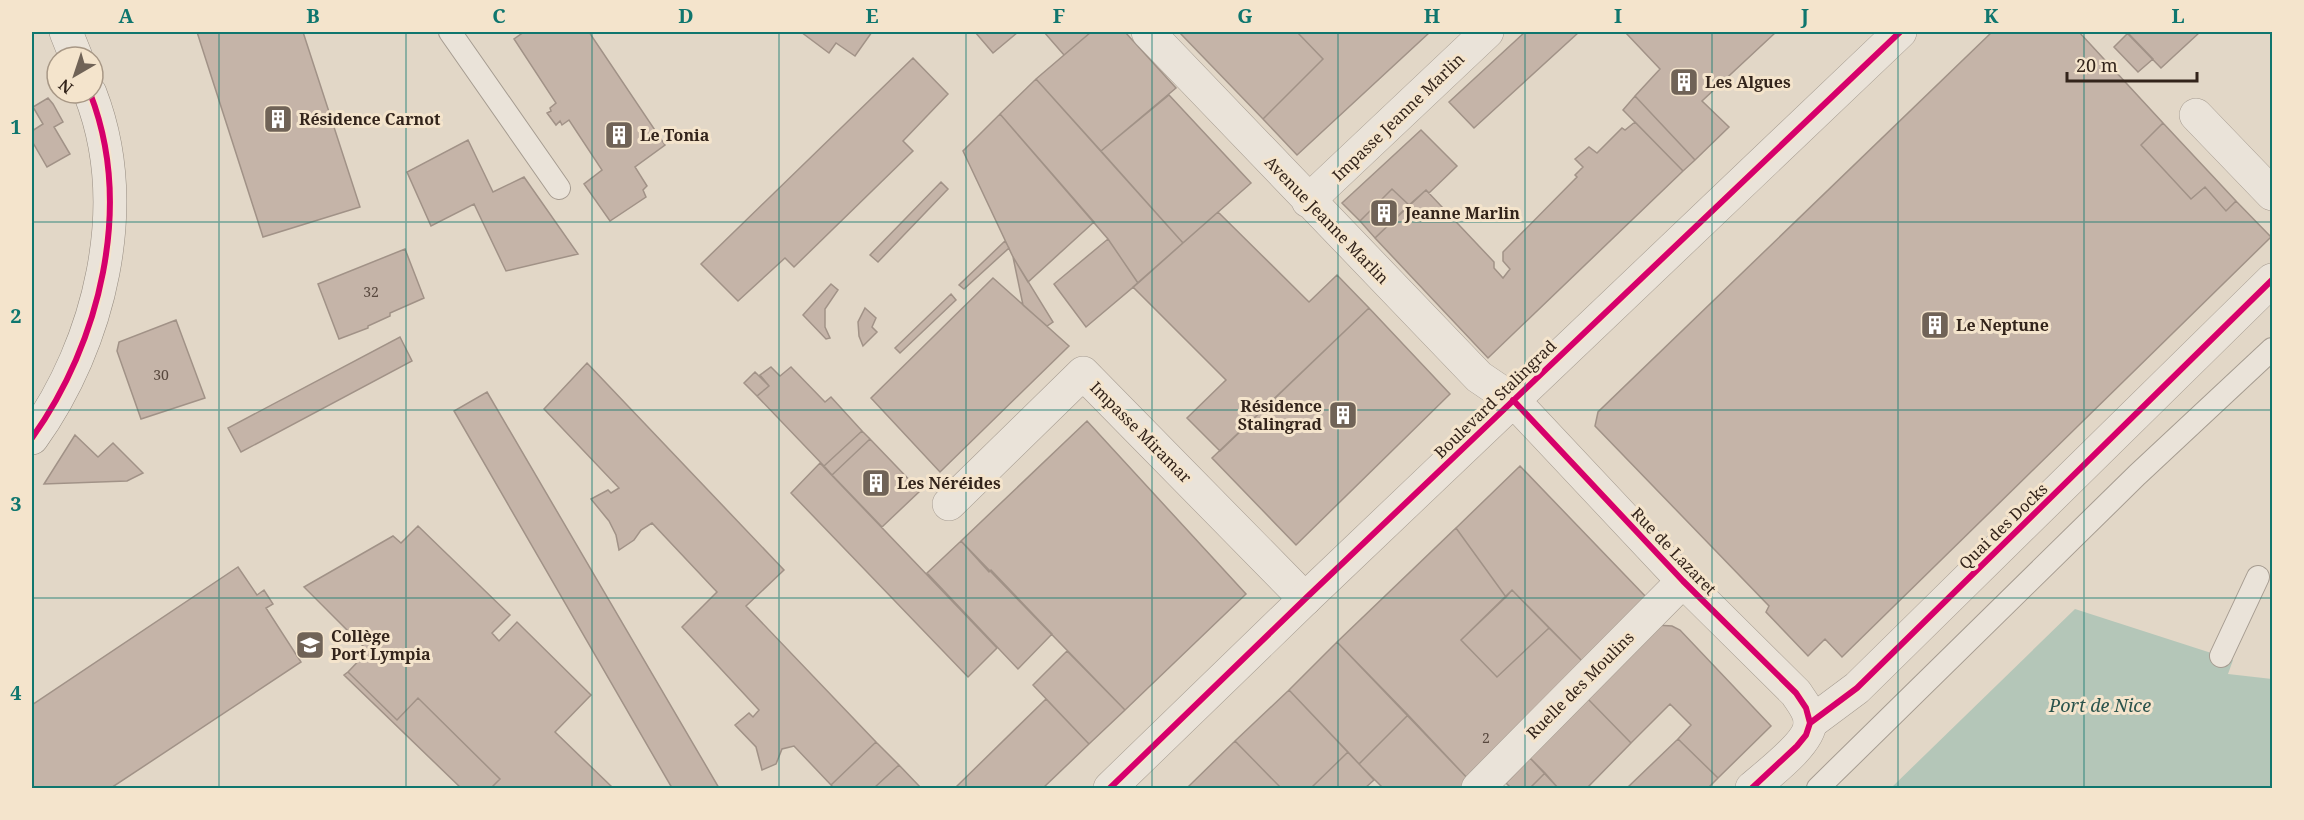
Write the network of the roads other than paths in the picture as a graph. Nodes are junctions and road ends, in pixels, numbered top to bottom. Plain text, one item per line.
1 (450, 32) edge
2 (1148, 32) edge
3 (1487, 32) edge
4 (1900, 32) edge
5 (95, 105) edge
6 (2196, 115) dead end
7 (559, 188) dead end
8 (2272, 194) edge
9 (1308, 201) junction
10 (2272, 280) edge
11 (2272, 349) edge
12 (1514, 400) junction
13 (32, 438) edge
14 (949, 504) dead end
15 (2258, 577) dead end
16 (1683, 581) junction
17 (1305, 599) junction
18 (2221, 656) dead end
19 (1810, 723) junction
20 (1110, 789) edge
21 (1478, 789) edge
22 (1752, 789) edge
23 (1818, 789) edge

1 - 7 lane
2 - 9 street, Avenue Jeanne Marlin
3 - 9 street, Impasse Jeanne Marlin
4 - 12 street, Boulevard Stalingrad
5 - 13 street
6 - 8 street
9 - 12 street, Avenue Jeanne Marlin
10 - 19 street, Quai des Docks
11 - 23 lane
12 - 16 street, Rue de Lazaret
12 - 17 street, Boulevard Stalingrad
14 - 17 street, Impasse Miramar
15 - 18 lane
16 - 19 street, Rue de Lazaret
16 - 21 street, Ruelle des Moulins
17 - 20 street, Boulevard Stalingrad
19 - 22 street, Quai des Docks

